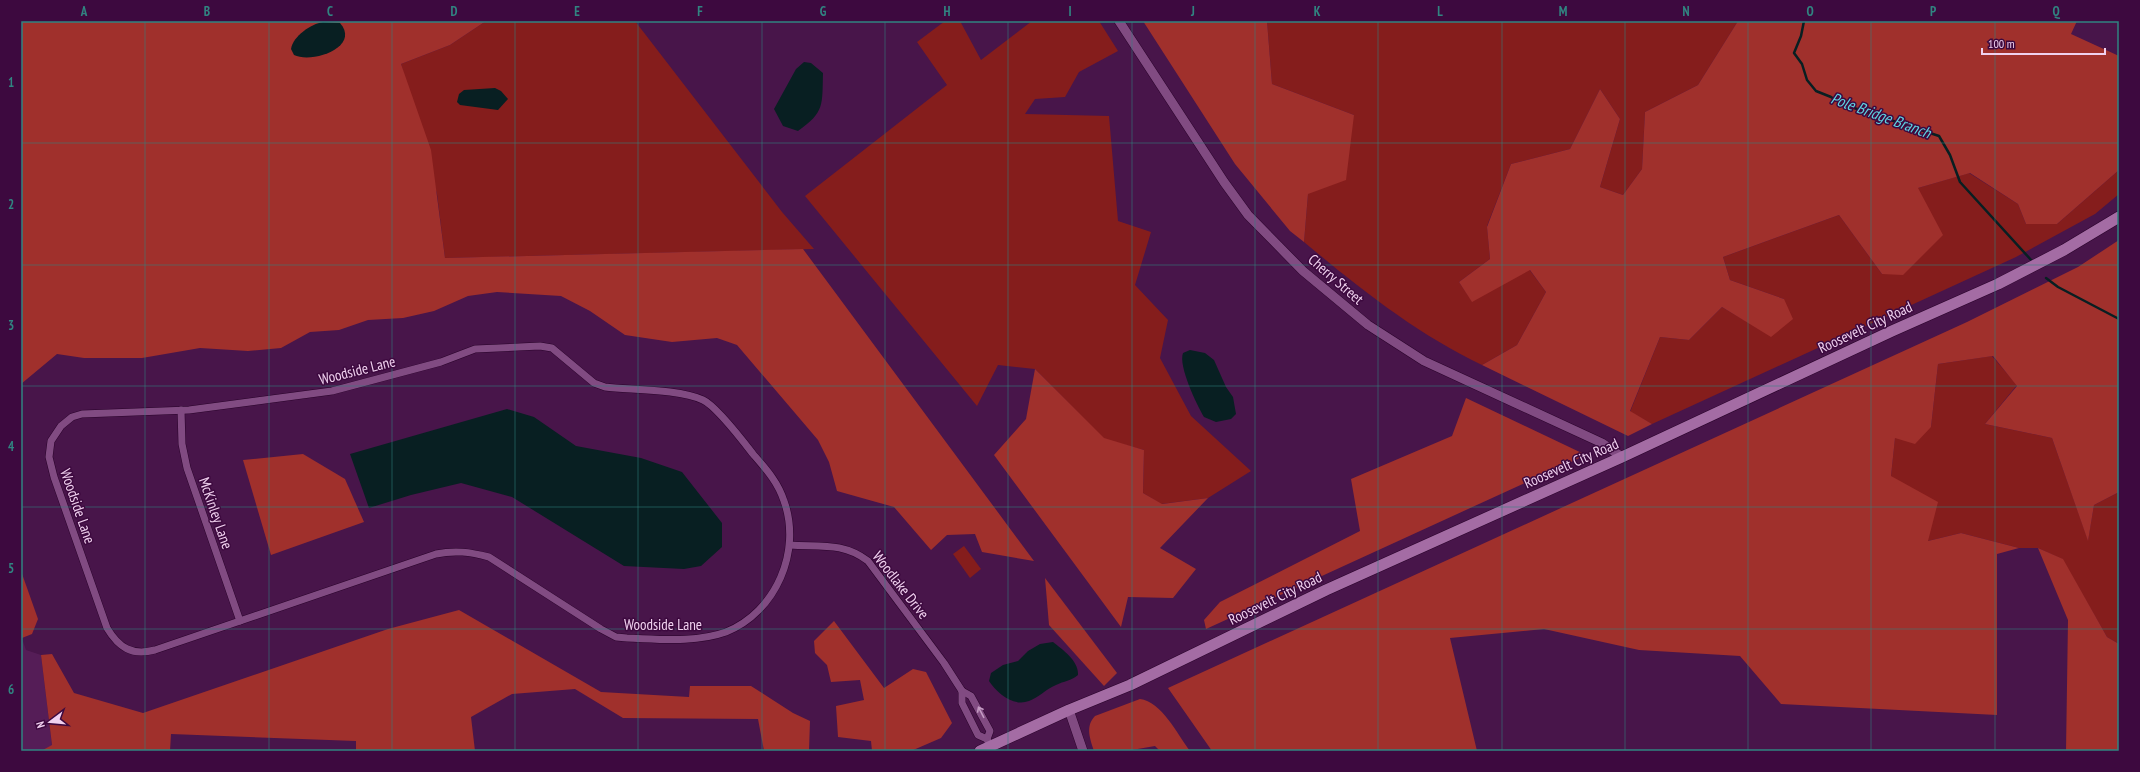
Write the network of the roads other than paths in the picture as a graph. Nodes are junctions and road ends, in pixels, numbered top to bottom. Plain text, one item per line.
1 (1119, 21) edge
2 (2119, 217) edge
3 (181, 410) junction
4 (1622, 457) junction
5 (790, 545) junction
6 (240, 621) junction
7 (962, 691) junction
8 (1069, 710) junction
9 (989, 742) junction
10 (980, 751) edge
11 (1083, 751) edge

1 - 4 street, Cherry Street
2 - 4 main road, Roosevelt City Road
3 - 5 street, Woodside Lane
3 - 6 street, McKinley Lane
3 - 6 street, Woodside Lane
4 - 8 main road, Roosevelt City Road
5 - 6 street, Woodside Lane
5 - 7 street, Woodlake Drive
7 - 9 street, Woodlake Drive
9 -> 7 street, Woodlake Drive
8 - 9 main road, Roosevelt City Road
8 - 11 street
9 - 10 main road, Roosevelt City Road

